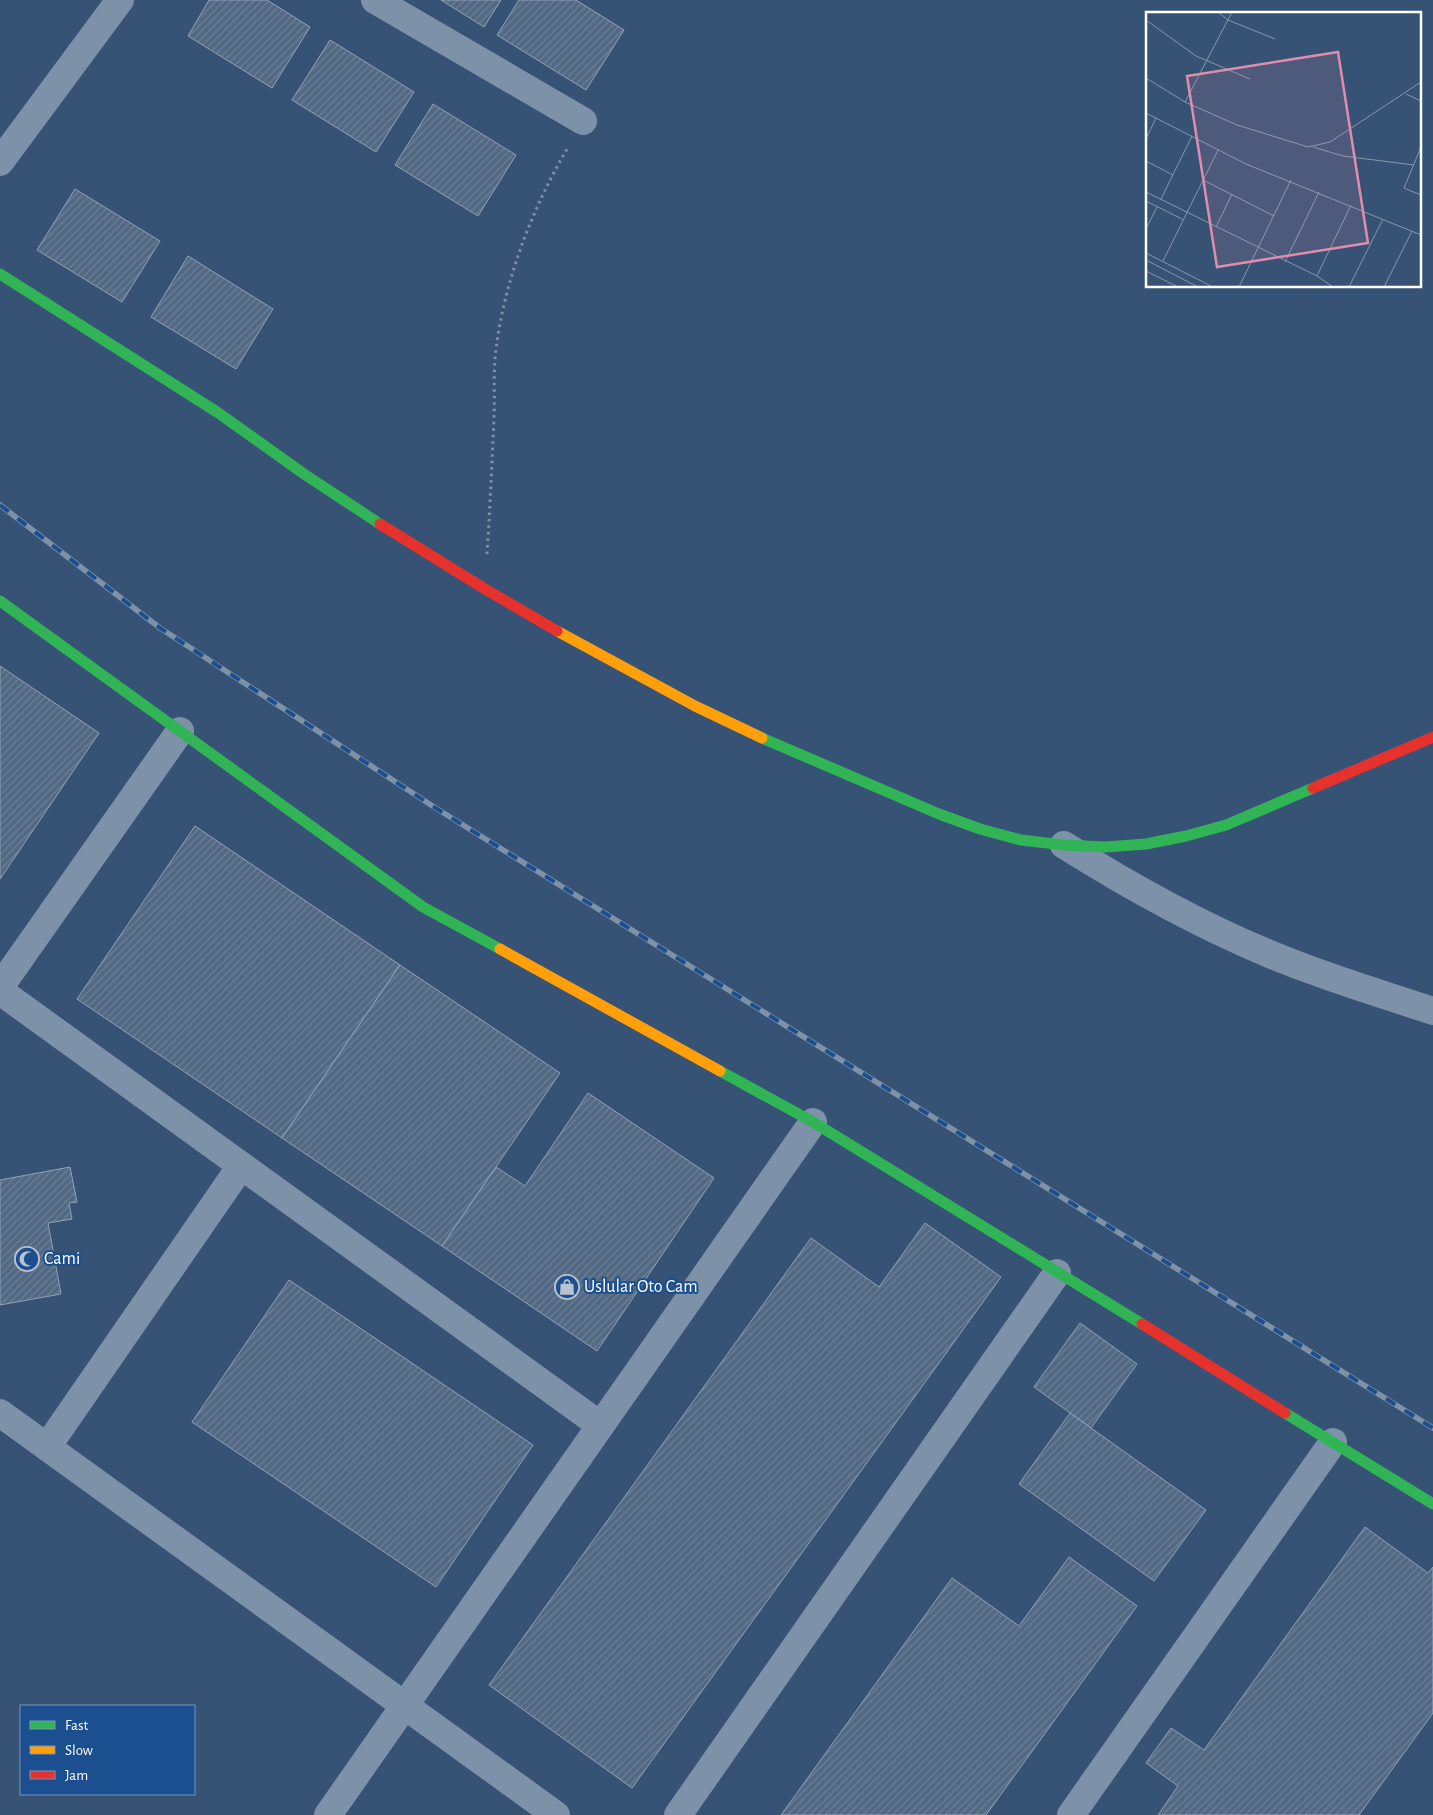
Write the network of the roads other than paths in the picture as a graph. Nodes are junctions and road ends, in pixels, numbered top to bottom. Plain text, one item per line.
1 (120, 0) edge
2 (375, 0) edge
3 (583, 121) road end
4 (0, 162) edge
5 (0, 274) edge
6 (0, 601) edge
7 (180, 731) junction
8 (1433, 737) edge
9 (1064, 845) junction
10 (0, 987) edge
11 (0, 991) edge
12 (1433, 1010) edge
13 (813, 1122) junction
14 (241, 1166) junction
15 (1057, 1273) junction
16 (0, 1413) edge
17 (600, 1425) junction
18 (1333, 1442) junction
19 (47, 1447) junction
20 (1433, 1504) edge
21 (406, 1706) junction
22 (328, 1815) edge
23 (556, 1815) edge
24 (678, 1815) edge
25 (1071, 1815) edge

1 - 4 street
2 - 3 street
5 - 9 street
6 - 7 street
7 - 10 street
7 - 13 street
8 - 9 street
9 - 12 street
11 - 14 street
13 - 15 street
13 - 17 street
14 - 17 street
14 - 19 street
15 - 18 street
15 - 24 street
16 - 19 street
17 - 21 street
18 - 20 street
18 - 25 street
19 - 21 street
21 - 22 street
21 - 23 street

